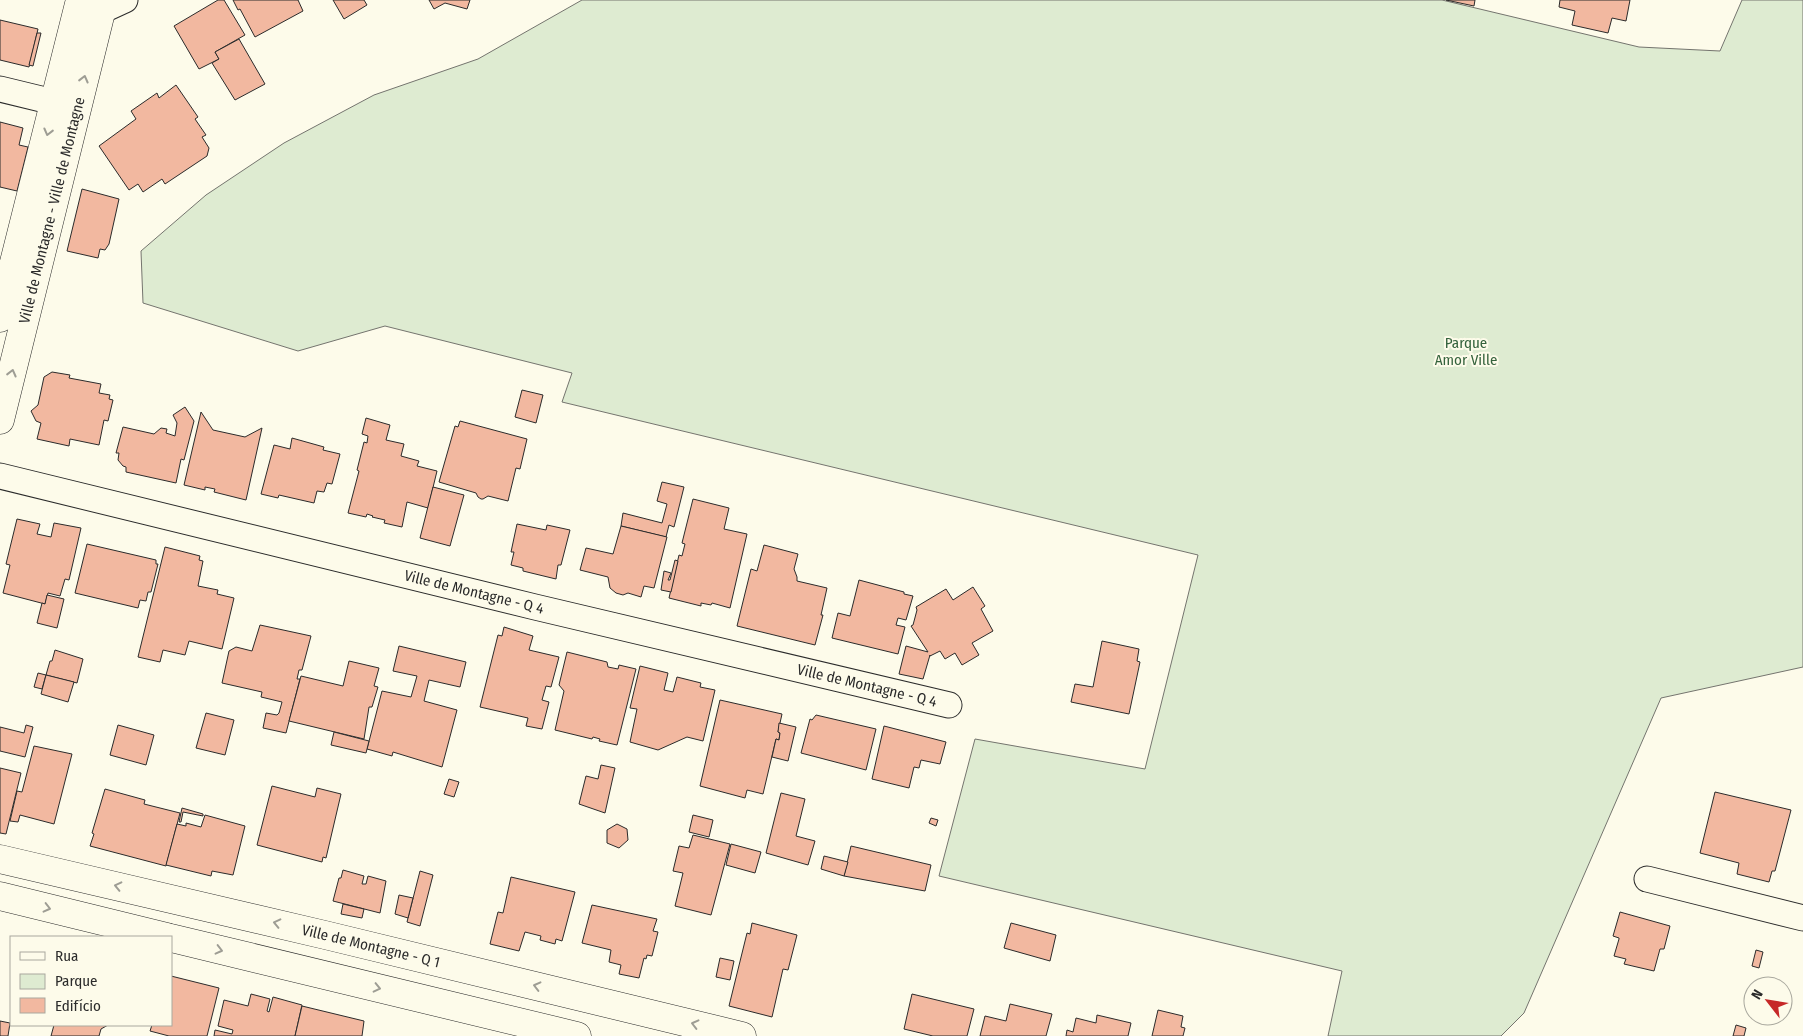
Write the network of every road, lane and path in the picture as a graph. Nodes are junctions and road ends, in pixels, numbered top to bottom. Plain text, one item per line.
1 (124, 0) edge
2 (90, 9) edge
3 (0, 89) edge
4 (66, 105) junction
5 (0, 318) edge
6 (0, 420) edge
7 (0, 476) edge
8 (949, 705) dead end
9 (0, 859) edge
10 (1647, 879) dead end
11 (0, 896) edge
12 (1803, 918) edge
13 (325, 935) junction
14 (163, 936) edge
15 (172, 938) edge
16 (316, 974) junction
17 (577, 1036) edge
18 (742, 1036) edge

1 - 2 street
2 - 4 street, Ville de Montagne - Ville de Montagne
3 - 4 street
4 -> 5 street, Ville de Montagne - Ville de Montagne
6 -> 4 street, Ville de Montagne - Ville de Montagne
7 - 8 street, Ville de Montagne - Q 4
13 -> 9 street, Ville de Montagne - Q 1
10 - 12 street
11 -> 14 street
13 - 16 street
18 -> 13 street, Ville de Montagne - Q 1
15 -> 16 street
16 -> 17 street

